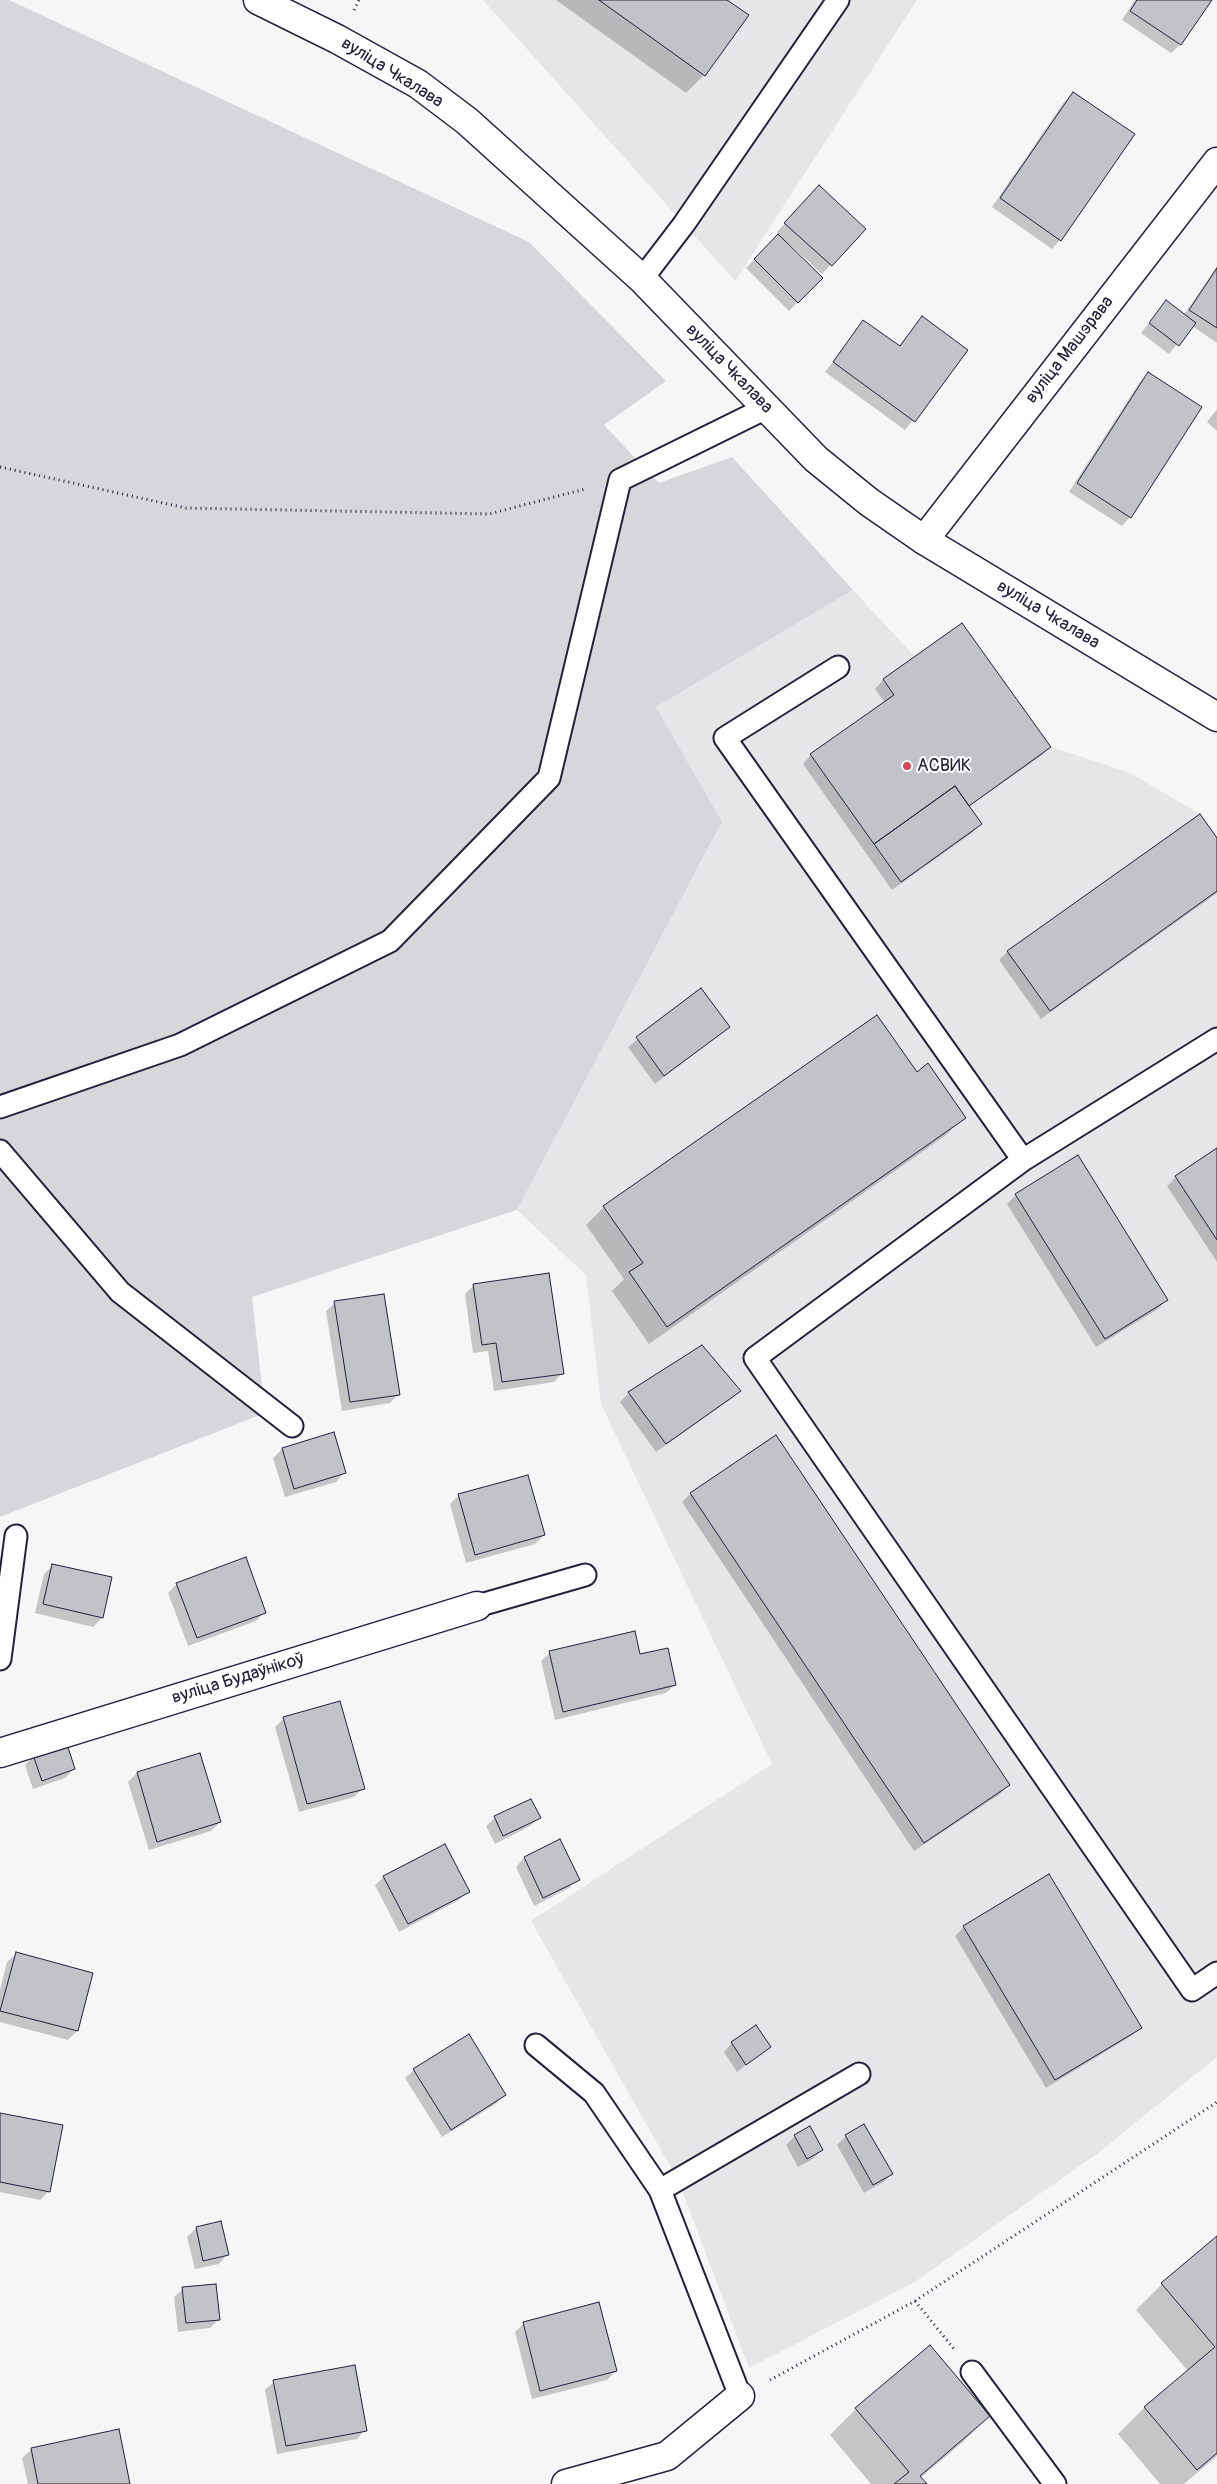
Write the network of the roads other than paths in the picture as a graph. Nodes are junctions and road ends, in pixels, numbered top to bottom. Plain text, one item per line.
1 (258, 0) edge
2 (838, 0) edge
3 (1217, 162) edge
4 (642, 279) junction
5 (766, 408) junction
6 (924, 540) junction
7 (838, 668) dead end
8 (1217, 717) edge
9 (1214, 1048) edge
10 (0, 1107) edge
11 (0, 1151) edge
12 (1023, 1160) junction
13 (292, 1426) dead end
14 (16, 1536) dead end
15 (585, 1575) dead end
16 (477, 1606) joint
17 (0, 1659) edge
18 (0, 1753) edge
19 (1217, 1973) edge
20 (536, 2045) dead end
21 (859, 2074) dead end
22 (660, 2190) junction
23 (972, 2372) road end
24 (740, 2396) joint
25 (566, 2484) edge
26 (1055, 2484) edge

1 - 4 street, вуліца Чкалава
2 - 4 lane
3 - 6 street, вуліца Машэрава
4 - 5 street, вуліца Чкалава
5 - 6 street, вуліца Чкалава
5 - 10 lane
6 - 8 street, вуліца Чкалава
7 - 12 lane
9 - 12 lane
11 - 13 lane
12 - 19 lane
14 - 17 lane
15 - 16 lane
16 - 18 street, вуліца Будаўнікоў
20 - 22 lane
21 - 22 lane
22 - 24 lane
23 - 26 lane
24 - 25 street

